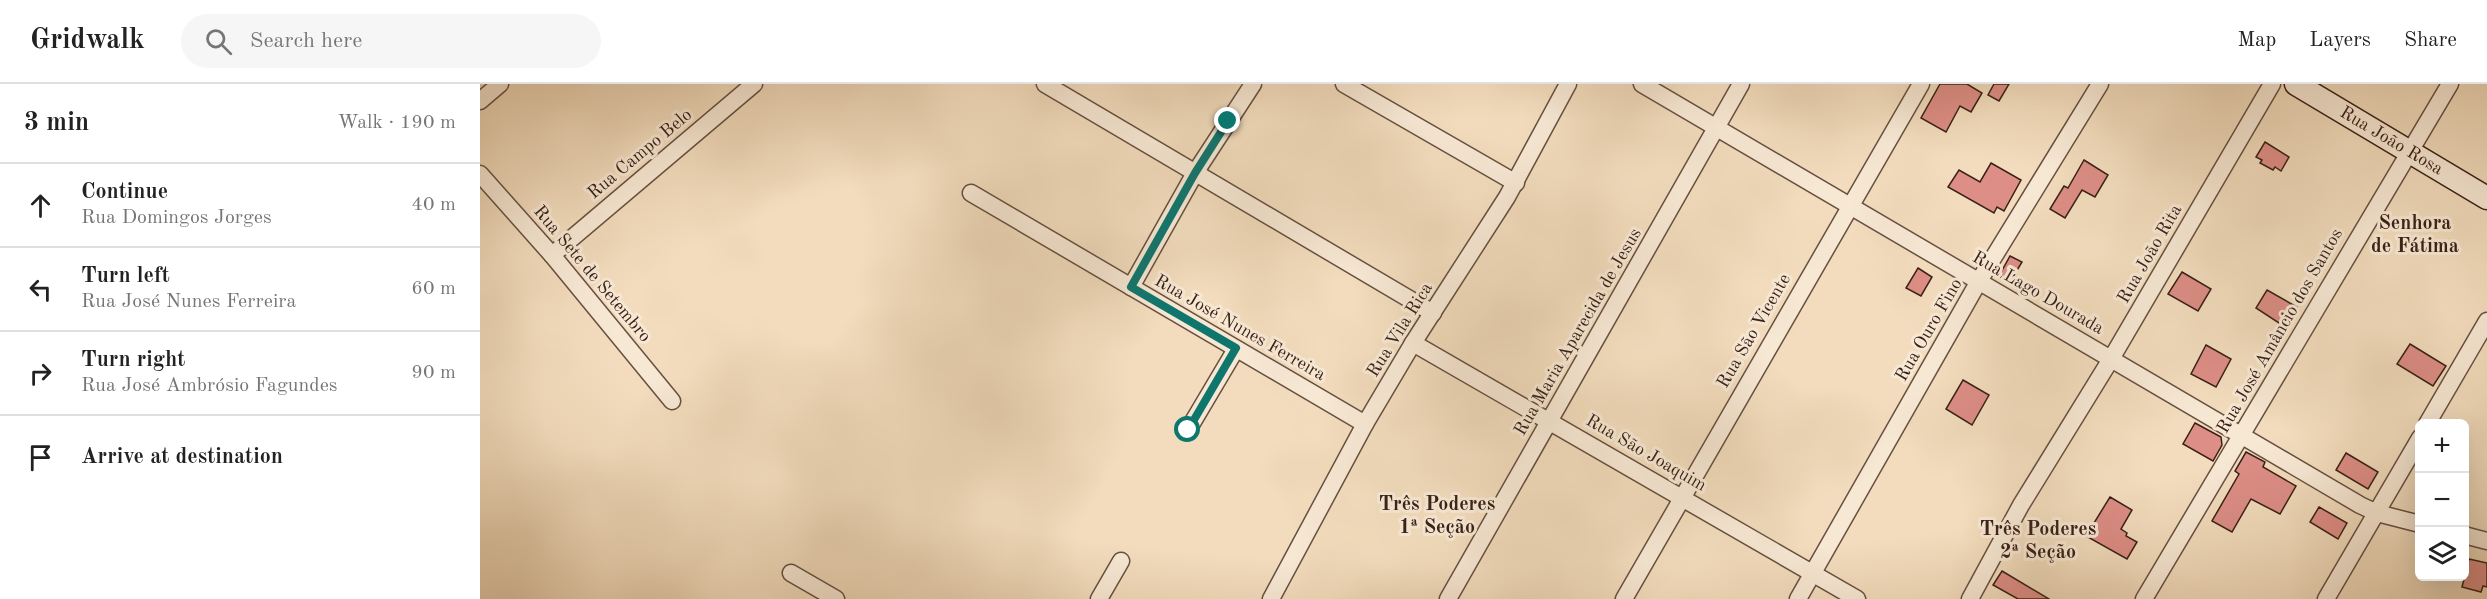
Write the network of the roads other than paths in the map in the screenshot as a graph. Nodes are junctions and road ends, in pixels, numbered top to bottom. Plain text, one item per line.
1 (500, 84) edge
2 (754, 84) edge
3 (1045, 84) edge
4 (1253, 84) edge
5 (1344, 84) edge
6 (1568, 84) edge
7 (1642, 84) edge
8 (1741, 84) edge
9 (1921, 84) edge
10 (2100, 84) edge
11 (2272, 84) edge
12 (2296, 84) edge
13 (2450, 84) edge
14 (480, 101) edge
15 (1716, 127) junction
16 (2409, 151) junction
17 (1195, 173) junction
18 (480, 174) edge
19 (1516, 183) junction
20 (970, 193) dead end
21 (2487, 198) edge
22 (1849, 205) junction
23 (552, 255) junction
24 (1979, 281) junction
25 (1131, 287) junction
26 (1433, 313) junction
27 (2487, 321) edge
28 (1413, 343) junction
29 (1236, 348) junction
30 (2111, 359) junction
31 (672, 401) dead end
32 (2429, 419) edge
33 (1550, 420) junction
34 (1365, 424) junction
35 (1188, 430) dead end
36 (2242, 435) junction
37 (2415, 447) edge
38 (1682, 497) junction
39 (2377, 513) junction
40 (2415, 523) edge
41 (2469, 536) edge
42 (2487, 541) edge
43 (1121, 561) dead end
44 (791, 573) dead end
45 (1813, 573) junction
46 (836, 599) edge
47 (1099, 599) edge
48 (1271, 599) edge
49 (1448, 599) edge
50 (1624, 599) edge
51 (1798, 599) edge
52 (1857, 599) edge
53 (1970, 599) edge
54 (2144, 599) edge
55 (2326, 599) edge

1 - 14 street
2 - 23 street, Rua Campo Belo
3 - 17 street
4 - 17 street
5 - 19 street
6 - 19 street, Rua Vila Rica
7 - 15 street, Rua Lago Dourada
8 - 15 street, Rua Maria Aparecida de Jesus
9 - 22 street, Rua São Vicente
10 - 24 street, Rua Ouro Fino
11 - 30 street, Rua João Rita
12 - 16 main road, Rua João Rosa
13 - 16 street, Rua José Amâncio dos Santos
15 - 22 street, Rua Lago Dourada
15 - 33 street, Rua Maria Aparecida de Jesus
16 - 21 main road, Rua João Rosa
16 - 36 street, Rua José Amâncio dos Santos
17 - 25 street
17 - 26 street
18 - 23 street, Rua Sete de Setembro
19 - 26 street, Rua Vila Rica
20 - 25 street, Rua José Nunes Ferreira
22 - 24 street, Rua Lago Dourada
22 - 38 street, Rua São Vicente
23 - 31 street, Rua Sete de Setembro
24 - 30 street, Rua Lago Dourada
24 - 45 street, Rua Ouro Fino
25 - 29 street, Rua José Nunes Ferreira
26 - 28 street, Rua Vila Rica
27 - 32 street
28 - 33 street, Rua São Joaquim
28 - 34 street, Rua Vila Rica
29 - 34 street, Rua José Nunes Ferreira
29 - 35 street
30 - 36 street, Rua Lago Dourada
30 - 53 street, Rua João Rita
33 - 38 street, Rua São Joaquim
33 - 49 street, Rua Maria Aparecida de Jesus
34 - 48 street, Rua Vila Rica
36 - 39 street, Rua Lago Dourada
36 - 54 street, Rua José Amâncio dos Santos
37 - 39 street
38 - 45 street, Rua São Joaquim
38 - 50 street, Rua São Vicente
39 - 40 street, Rua Lago Dourada
39 - 55 street
41 - 42 street
43 - 47 street
44 - 46 street
45 - 51 street, Rua Ouro Fino
45 - 52 street, Rua São Joaquim

